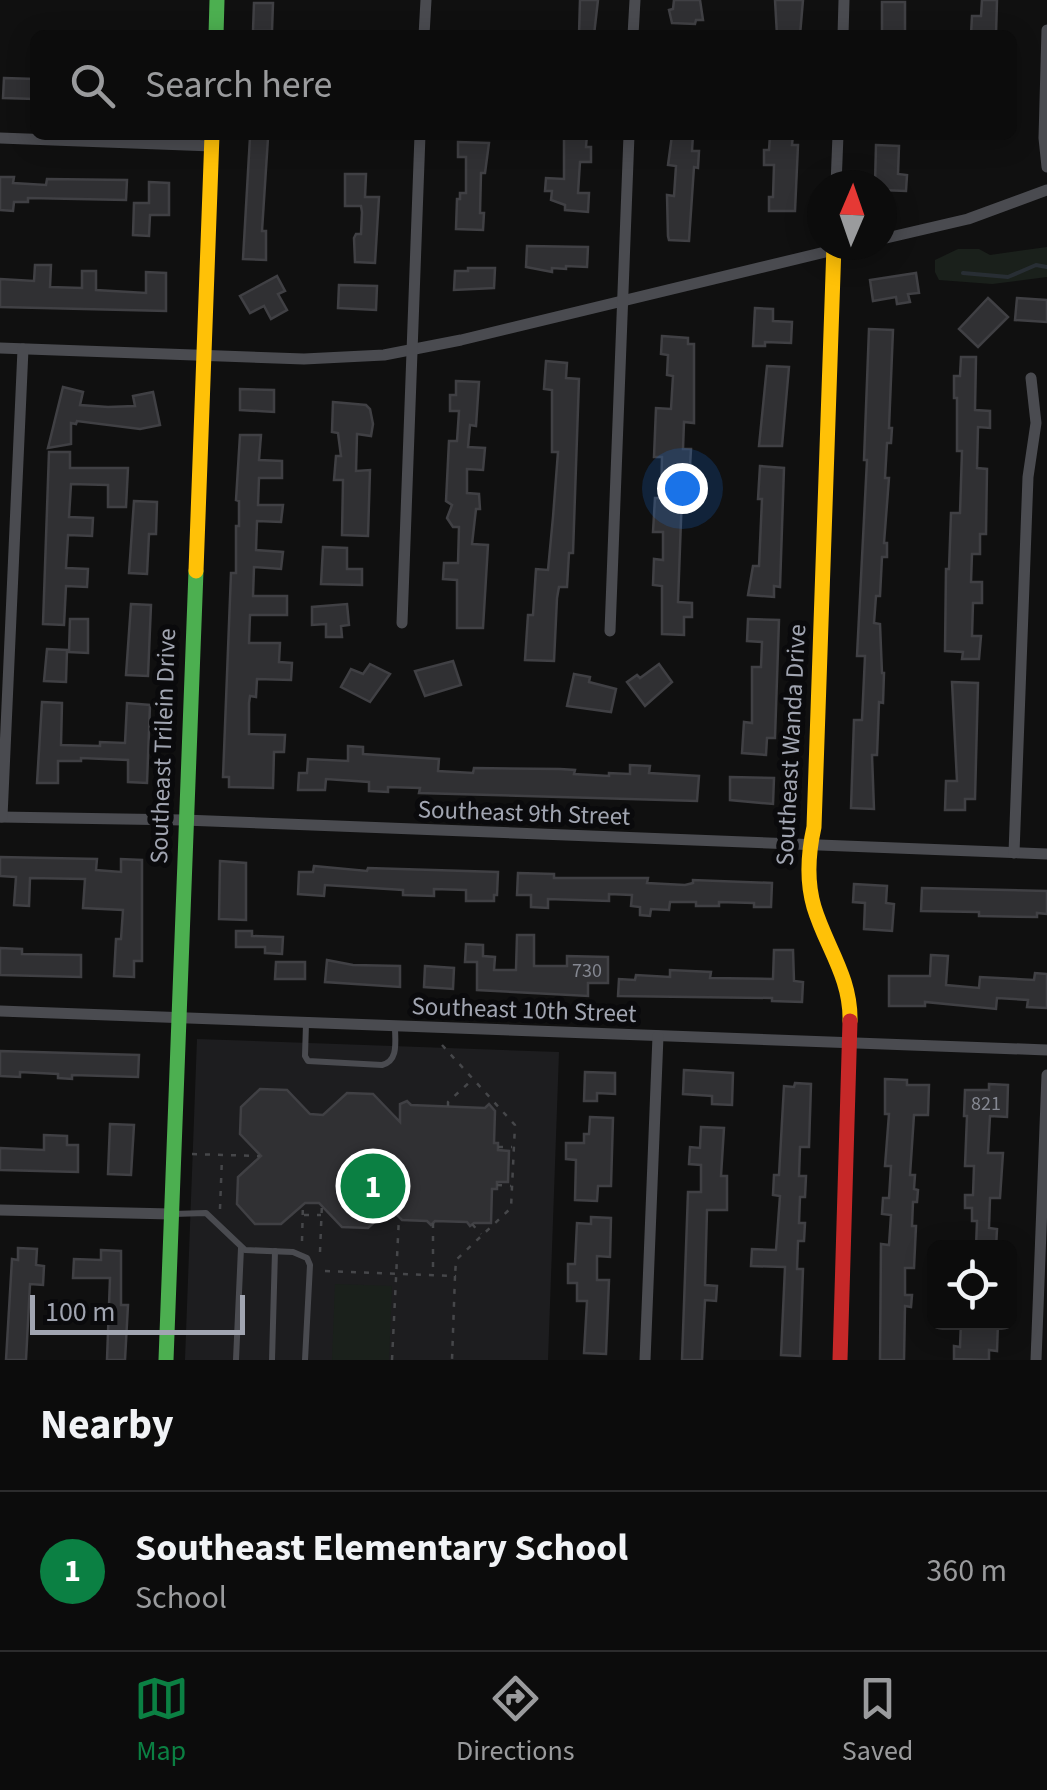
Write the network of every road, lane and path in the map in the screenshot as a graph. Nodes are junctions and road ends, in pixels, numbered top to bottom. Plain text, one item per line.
1 (217, 0) edge
2 (426, 0) edge
3 (634, 0) edge
4 (844, 0) edge
5 (216, 30) edge
6 (424, 30) edge
7 (633, 30) edge
8 (842, 30) edge
9 (1047, 30) edge
10 (0, 138) edge
11 (30, 138) edge
12 (212, 140) edge
13 (420, 140) edge
14 (630, 140) edge
15 (838, 140) edge
16 (1047, 167) edge
17 (837, 170) edge
18 (1047, 190) edge
19 (897, 236) edge
20 (807, 254) edge
21 (834, 260) edge
22 (623, 301) junction
23 (0, 348) edge
24 (23, 349) junction
25 (412, 350) junction
26 (203, 355) junction
27 (1031, 378) dead end
28 (1042, 424) edge
29 (402, 623) dead end
30 (610, 631) dead end
31 (1, 818) edge
32 (184, 820) junction
33 (810, 846) junction
34 (1014, 853) junction
35 (1047, 854) edge
36 (0, 1011) edge
37 (178, 1018) junction
38 (306, 1023) junction
39 (395, 1026) junction
40 (658, 1036) junction
41 (850, 1042) junction
42 (442, 1044) dead end
43 (1047, 1050) edge
44 (1047, 1076) edge
45 (474, 1079) junction
46 (494, 1102) junction
47 (448, 1106) dead end
48 (490, 1106) dead end
49 (498, 1147) dead end
50 (514, 1148) junction
51 (192, 1154) dead end
52 (222, 1155) junction
53 (260, 1156) dead end
54 (497, 1186) dead end
55 (512, 1186) junction
56 (303, 1203) dead end
57 (322, 1203) dead end
58 (220, 1209) dead end
59 (0, 1210) edge
60 (172, 1214) junction
61 (302, 1214) junction
62 (321, 1215) junction
63 (398, 1217) dead end
64 (433, 1223) dead end
65 (472, 1224) dead end
66 (482, 1235) junction
67 (302, 1241) dead end
68 (241, 1248) junction
69 (276, 1251) junction
70 (320, 1252) dead end
71 (325, 1271) dead end
72 (395, 1274) junction
73 (433, 1275) junction
74 (455, 1276) junction
75 (166, 1360) edge
76 (236, 1360) edge
77 (272, 1360) edge
78 (306, 1360) edge
79 (392, 1360) edge
80 (452, 1360) edge
81 (645, 1360) edge
82 (840, 1360) edge
83 (1036, 1360) edge

1 - 5 street
2 - 6 street
3 - 7 street
4 - 8 street
9 - 16 street
10 - 11 street
12 - 26 street, Southeast Trilein Drive
13 - 25 street
14 - 22 street
15 - 17 street
18 - 19 street
20 - 22 street
21 - 33 street, Southeast Wanda Drive
22 - 25 street
22 - 30 street
23 - 24 street
24 - 26 street
24 - 31 street
25 - 26 street
25 - 29 street
26 - 32 street, Southeast Trilein Drive
27 - 28 street
28 - 34 street
31 - 32 street, Southeast 9th Street
32 - 33 street, Southeast 9th Street
32 - 37 street, Southeast Trilein Drive
33 - 34 street, Southeast 9th Street
33 - 41 street, Southeast Wanda Drive
34 - 35 street, Southeast 9th Street
36 - 37 street, Southeast 10th Street
37 - 38 street, Southeast 10th Street
37 - 60 street, Southeast Trilein Drive
38 - 39 street, Southeast 10th Street
38 - 39 lane
39 - 40 street, Southeast 10th Street
40 - 41 street, Southeast 10th Street
40 - 81 street
41 - 43 street, Southeast 10th Street
41 - 82 street, Southeast Wanda Drive
42 - 45 path
44 - 83 street
45 - 46 path
45 - 47 path
46 - 48 path
46 - 50 path
49 - 50 path
50 - 55 path
51 - 52 path
52 - 53 path
52 - 58 path
54 - 55 path
55 - 66 path
56 - 61 path
57 - 62 path
59 - 60 street
60 - 68 lane
60 - 75 street, Southeast Trilein Drive
61 - 62 path
61 - 67 path
62 - 70 path
63 - 72 path
64 - 73 path
65 - 66 path
66 - 74 path
68 - 69 lane
68 - 76 lane
69 - 77 lane
69 - 78 lane
71 - 72 path
72 - 73 path
72 - 79 path
73 - 74 path
74 - 80 path

